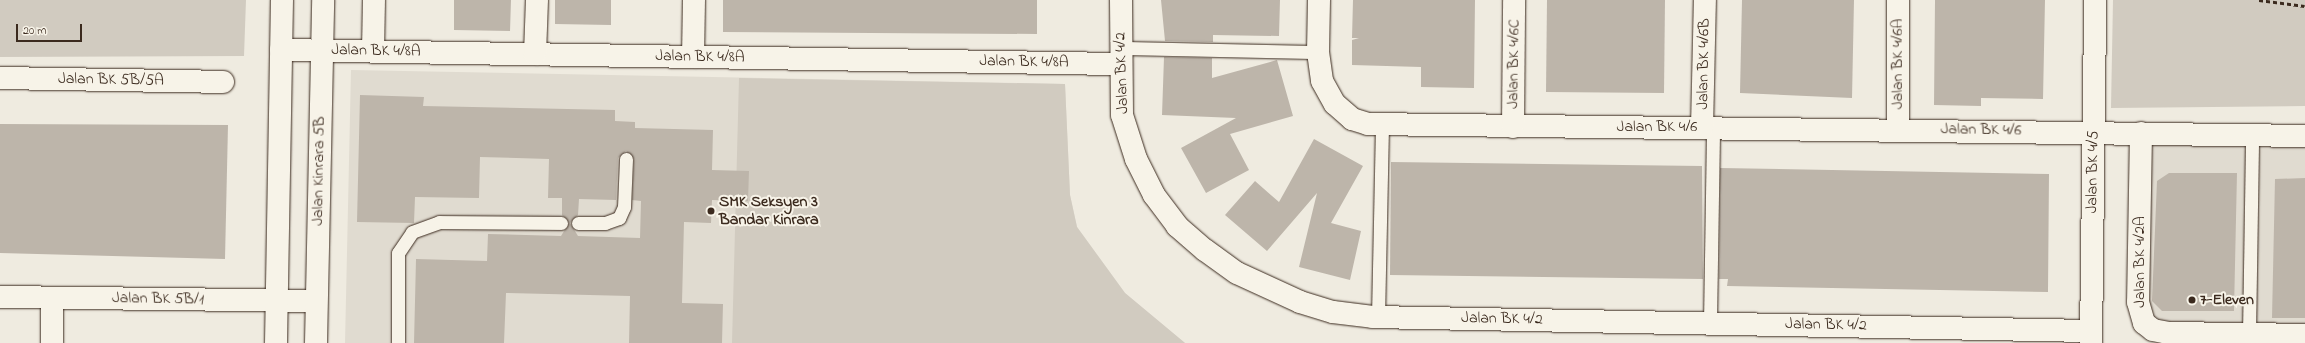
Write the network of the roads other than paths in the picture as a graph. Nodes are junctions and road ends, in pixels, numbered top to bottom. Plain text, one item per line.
1 (282, 0) edge
2 (324, 0) edge
3 (374, 0) edge
4 (537, 0) edge
5 (694, 0) edge
6 (1121, 0) edge
7 (1319, 0) edge
8 (1514, 0) edge
9 (1705, 0) edge
10 (1898, 0) edge
11 (2095, 0) edge
12 (281, 50) junction
13 (322, 50) junction
14 (374, 51) junction
15 (1318, 52) junction
16 (535, 54) junction
17 (1119, 56) junction
18 (693, 57) junction
19 (0, 78) edge
20 (223, 82) dead end
21 (1382, 125) junction
22 (1513, 127) junction
23 (1708, 128) junction
24 (1898, 128) junction
25 (2094, 132) junction
26 (2141, 133) junction
27 (2252, 135) junction
28 (2305, 136) edge
29 (626, 159) dead end
30 (561, 222) dead end
31 (578, 223) dead end
32 (0, 297) edge
33 (52, 298) junction
34 (276, 301) junction
35 (316, 302) junction
36 (1378, 317) junction
37 (1710, 323) junction
38 (2249, 334) junction
39 (2305, 335) edge
40 (2091, 337) edge
41 (52, 343) edge
42 (276, 343) edge
43 (316, 343) edge
44 (398, 343) edge

1 - 12 street
2 - 13 street, Jalan Kinrara 5B
3 - 14 street
4 - 16 street
5 - 18 street
6 - 17 street, Jalan BK 4/2
7 - 15 street, Jalan BK 4/6
8 - 22 street, Jalan BK 4/6C
9 - 23 street, Jalan BK 4/6B
10 - 24 street, Jalan BK 4/6A
11 - 25 street, Jalan BK 4/5
12 - 13 street, Jalan BK 4/8A
12 - 34 street
13 - 14 street, Jalan BK 4/8A
13 - 35 street, Jalan Kinrara 5B
14 - 16 street, Jalan BK 4/8A
15 - 17 lane
15 - 21 street, Jalan BK 4/6
16 - 18 street, Jalan BK 4/8A
17 - 18 street, Jalan BK 4/8A
17 - 36 street, Jalan BK 4/2
19 - 20 street, Jalan BK 5B/5A
21 - 22 street, Jalan BK 4/6
21 - 36 lane
22 - 23 street, Jalan BK 4/6
23 - 24 street, Jalan BK 4/6
23 - 37 lane
24 - 25 street, Jalan BK 4/6
25 - 26 street
25 - 40 street, Jalan BK 4/5
26 - 27 street
26 - 38 street, Jalan BK 4/2A
27 - 28 street
27 - 38 lane
29 - 31 lane
30 - 44 lane
32 - 33 street, Jalan BK 5B/1
33 - 34 street, Jalan BK 5B/1
33 - 41 street
34 - 35 street, Jalan BK 5B/1
34 - 42 street
35 - 43 street, Jalan Kinrara 5B
36 - 37 street, Jalan BK 4/2
37 - 40 street, Jalan BK 4/2
38 - 39 street, Jalan BK 4/2A

